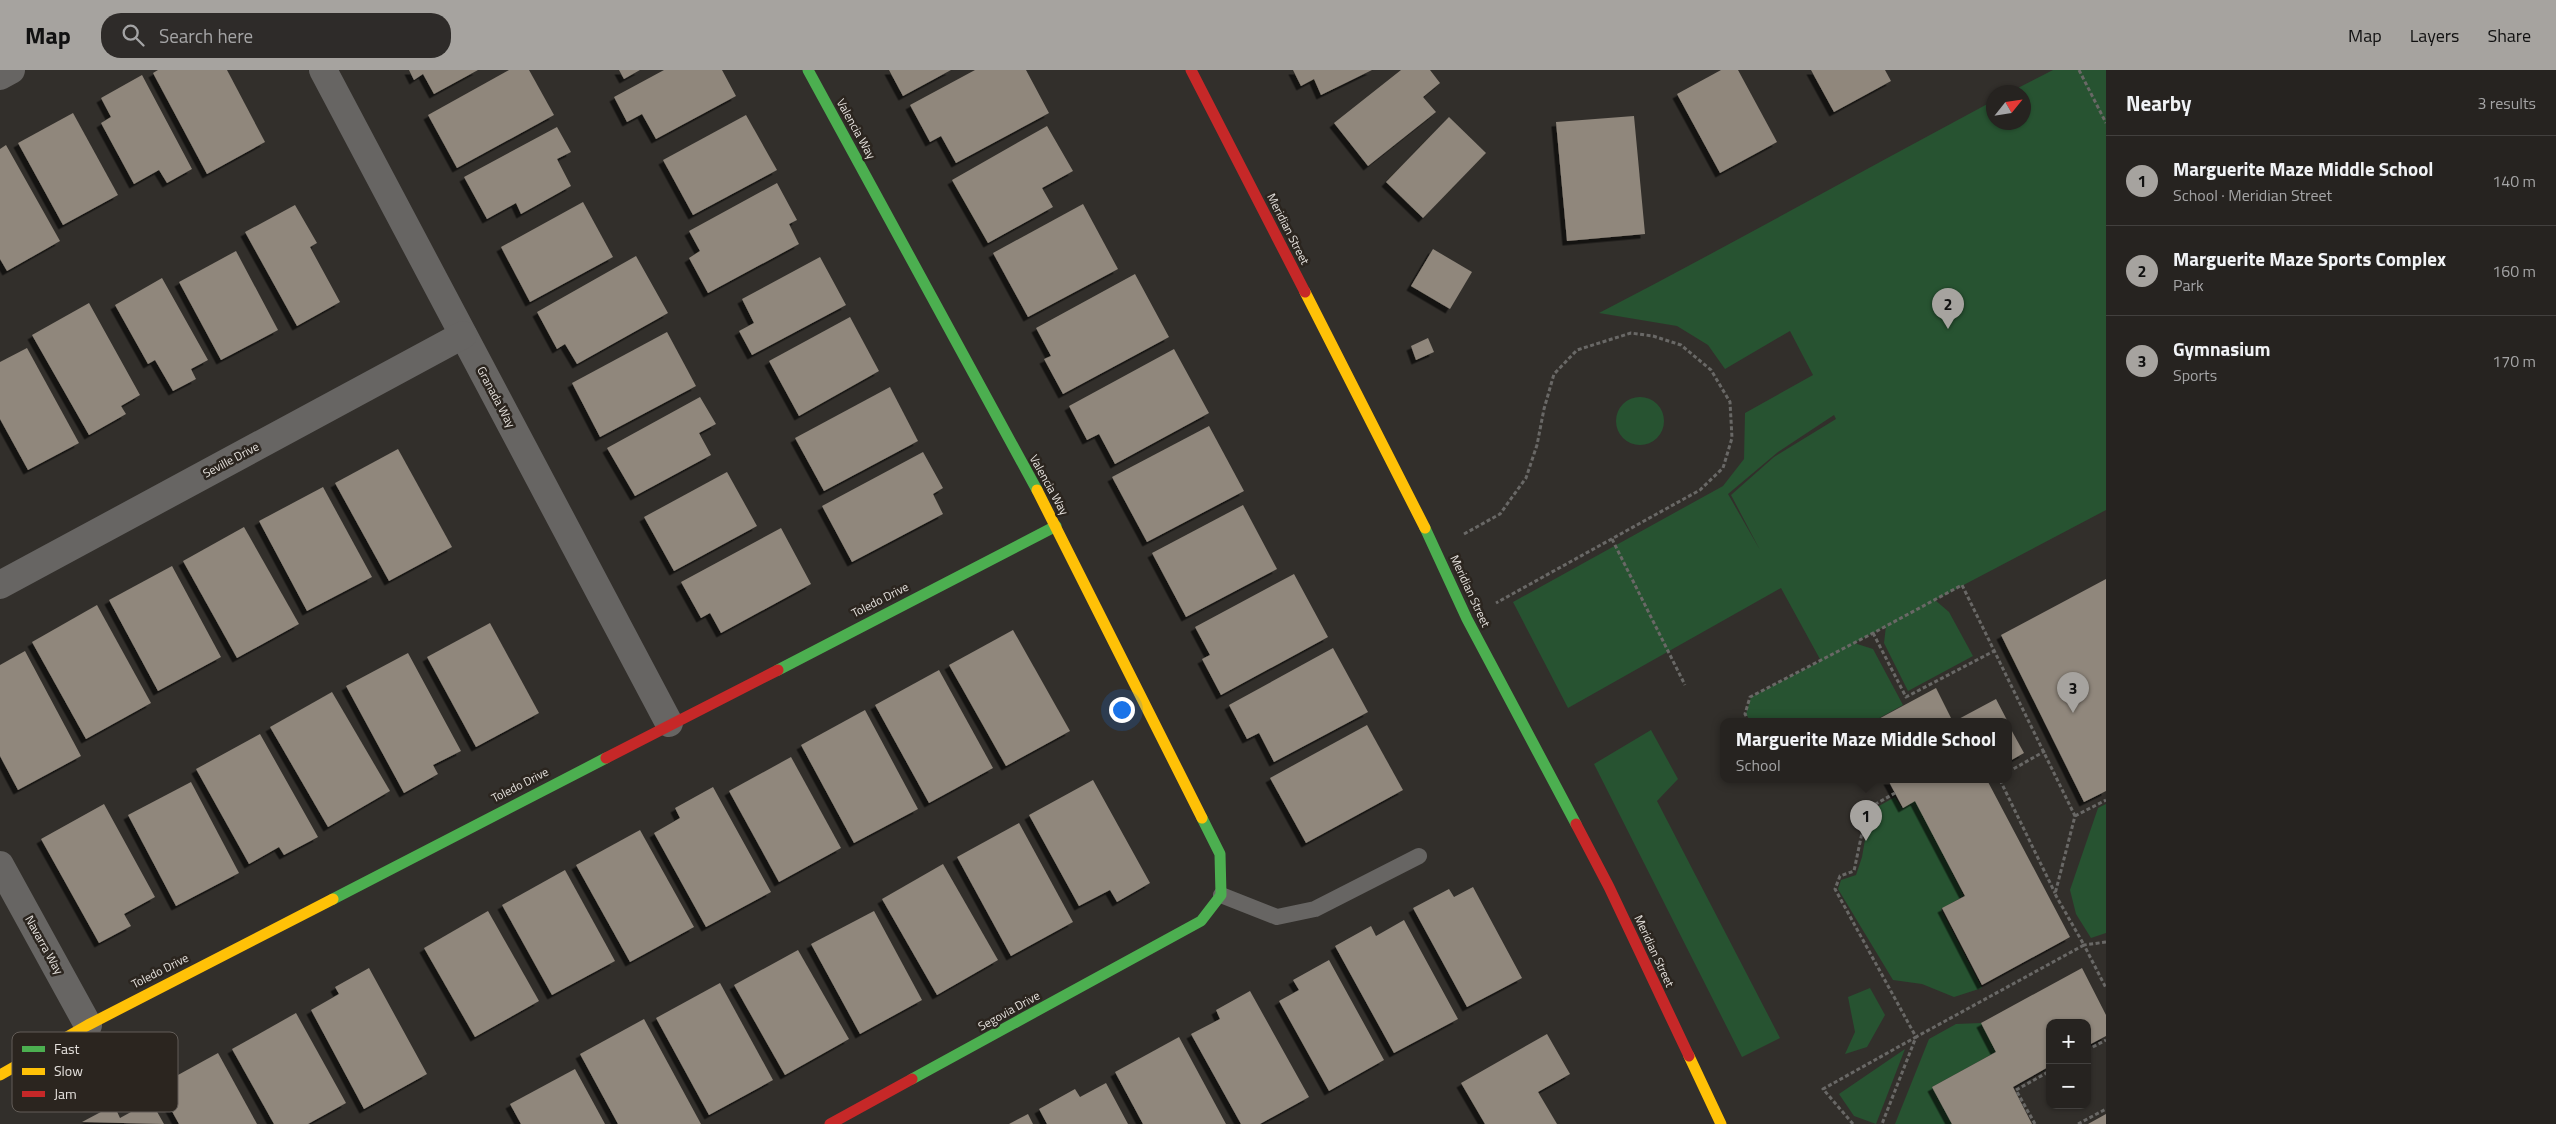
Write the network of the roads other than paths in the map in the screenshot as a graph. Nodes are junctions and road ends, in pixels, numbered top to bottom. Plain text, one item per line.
1 (12, 70) edge
2 (323, 70) edge
3 (808, 70) edge
4 (1191, 70) edge
5 (0, 76) edge
6 (463, 335) junction
7 (1056, 526) junction
8 (0, 585) edge
9 (668, 723) junction
10 (1419, 856) dead end
11 (0, 866) edge
12 (1221, 895) junction
13 (88, 1025) junction
14 (76, 1032) edge
15 (12, 1068) edge
16 (0, 1075) edge
17 (830, 1124) edge
18 (1721, 1124) edge

1 - 5 street
2 - 6 street, Granada Way
3 - 7 street, Valencia Way
4 - 18 street, Meridian Street
6 - 8 street, Seville Drive
6 - 9 street, Granada Way
7 - 9 street, Toledo Drive
7 - 12 street, Valencia Way
9 - 13 street, Toledo Drive
10 - 12 lane
11 - 13 street, Navarra Way
12 - 17 street, Segovia Drive
13 - 14 street, Toledo Drive
15 - 16 street, Toledo Drive

